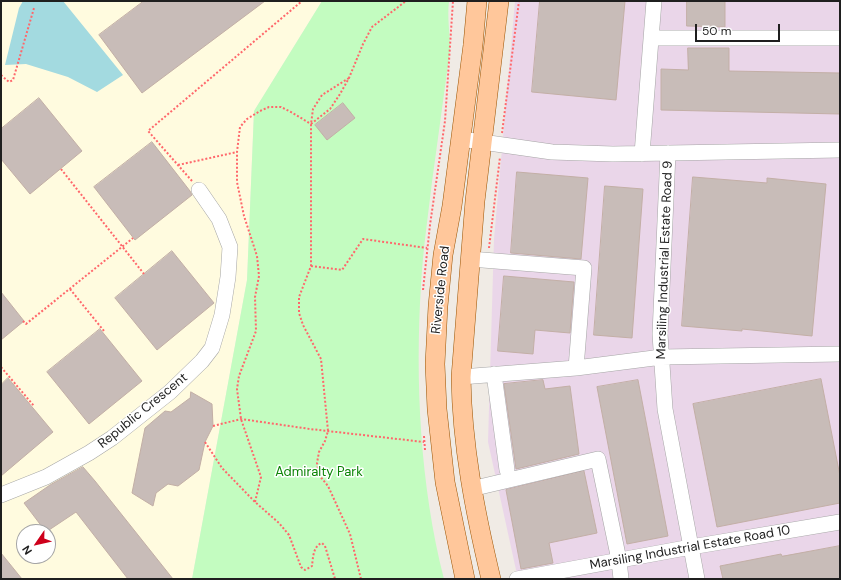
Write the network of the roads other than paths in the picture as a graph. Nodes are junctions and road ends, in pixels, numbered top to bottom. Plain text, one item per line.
1 (477, 1) edge
2 (499, 1) edge
3 (654, 1) edge
4 (651, 38) junction
5 (840, 38) edge
6 (461, 139) junction
7 (492, 144) junction
8 (840, 150) edge
9 (668, 153) junction
10 (642, 154) junction
11 (198, 190) road end
12 (479, 260) junction
13 (840, 354) edge
14 (662, 357) junction
15 (576, 368) junction
16 (494, 374) junction
17 (461, 377) junction
18 (507, 470) dead end
19 (471, 489) junction
20 (1, 495) edge
21 (840, 522) edge
22 (691, 547) junction
23 (619, 560) junction
24 (465, 579) edge
25 (491, 579) edge
26 (517, 579) edge
27 (621, 579) edge
28 (697, 579) edge

1 - 6 main road, Riverside Road
2 - 7 main road, Riverside Road
3 - 4 lane
4 - 5 lane
4 - 10 lane
6 - 7 lane
6 - 24 main road, Riverside Road
7 - 10 lane
7 - 12 main road, Riverside Road
8 - 9 lane
9 - 10 lane
9 - 14 lane, Marsiling Industrial Estate Road 9
11 - 20 lane, Republic Crescent
12 - 15 lane
12 - 17 main road, Riverside Road
13 - 14 lane
14 - 15 lane
14 - 22 lane, Marsiling Industrial Estate Road 9
15 - 16 lane
16 - 17 lane
16 - 18 lane
17 - 19 main road, Riverside Road
19 - 23 lane
19 - 25 main road, Riverside Road
21 - 22 lane, Marsiling Industrial Estate Road 10
22 - 23 lane, Marsiling Industrial Estate Road 10
22 - 28 lane, Marsiling Industrial Estate Road 9
23 - 26 lane, Marsiling Industrial Estate Road 10
23 - 27 lane

